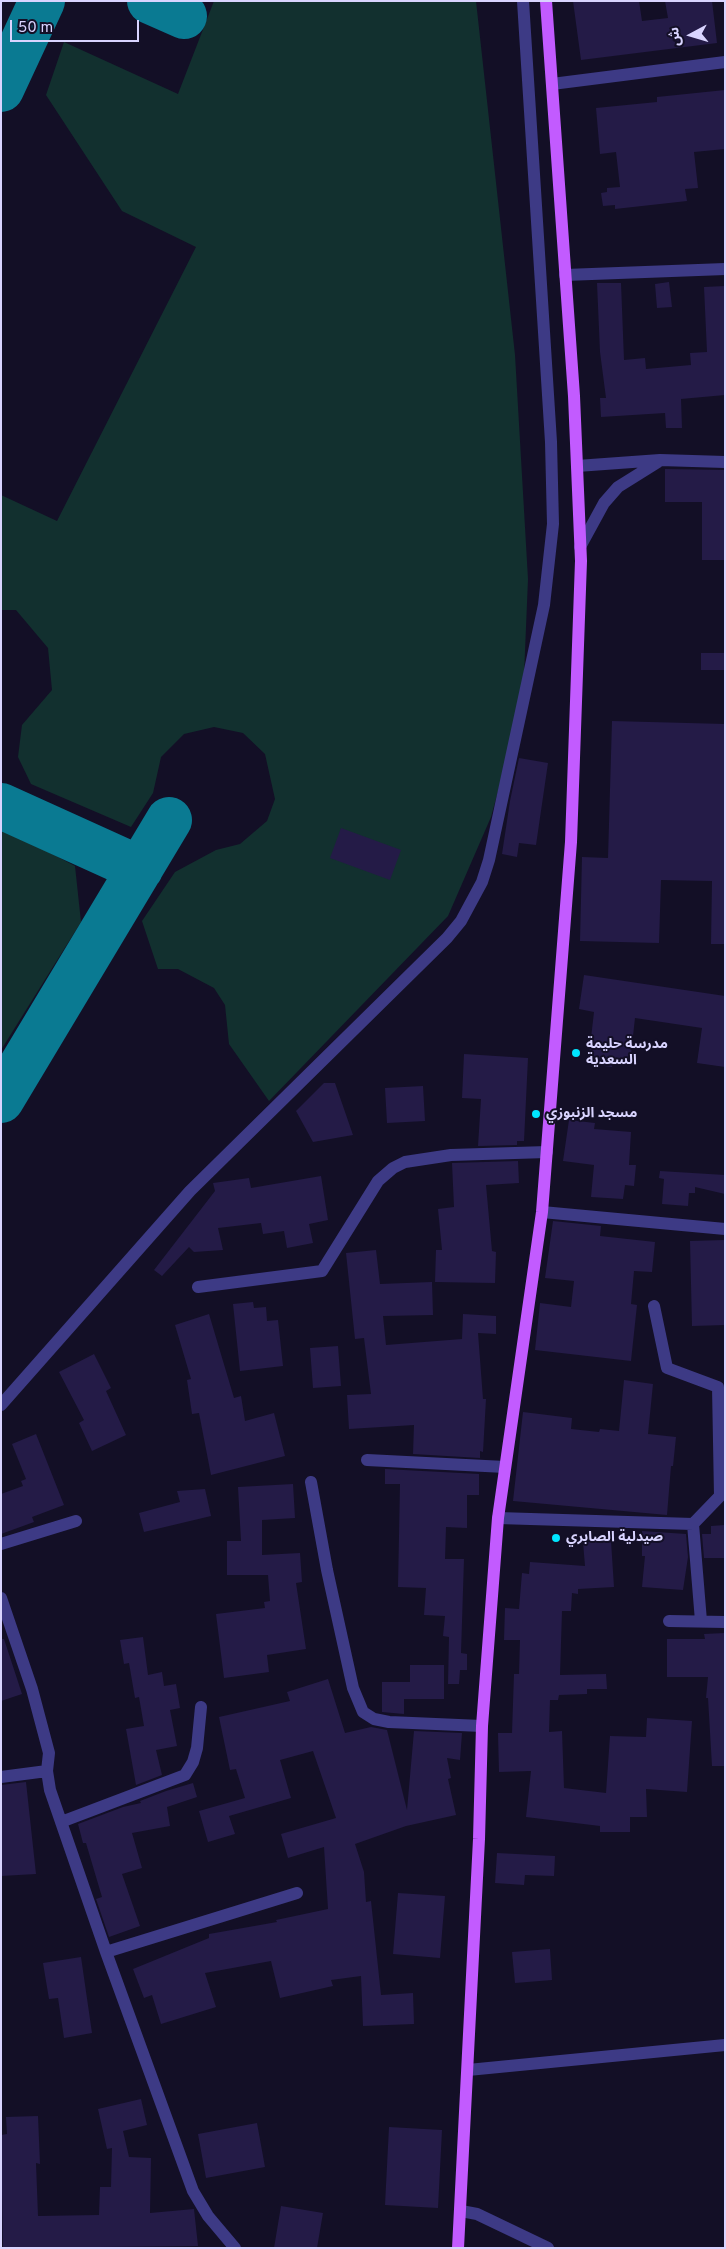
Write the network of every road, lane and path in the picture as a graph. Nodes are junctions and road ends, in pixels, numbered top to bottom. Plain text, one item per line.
1 (523, 1) edge
2 (546, 1) edge
3 (725, 62) edge
4 (552, 84) junction
5 (725, 268) edge
6 (565, 275) junction
7 (660, 460) junction
8 (725, 462) edge
9 (577, 466) junction
10 (580, 547) junction
11 (547, 1152) junction
12 (542, 1212) junction
13 (725, 1229) edge
14 (198, 1287) dead end
15 (654, 1306) dead end
16 (1, 1405) edge
17 (367, 1460) dead end
18 (505, 1468) junction
19 (311, 1482) dead end
20 (498, 1518) junction
21 (76, 1521) dead end
22 (693, 1524) junction
23 (1, 1544) edge
24 (1, 1598) edge
25 (669, 1620) dead end
26 (701, 1621) junction
27 (725, 1622) edge
28 (201, 1707) dead end
29 (482, 1726) junction
30 (47, 1771) junction
31 (1, 1776) edge
32 (61, 1822) junction
33 (297, 1892) dead end
34 (106, 1952) junction
35 (725, 2045) edge
36 (468, 2070) junction
37 (461, 2211) junction
38 (234, 2248) edge
39 (458, 2248) edge
40 (548, 2248) edge

1 - 16 street
2 - 4 main road
3 - 4 street
4 - 6 main road
5 - 6 street
6 - 9 main road
7 - 8 street
7 - 9 street
7 - 10 street
9 - 10 main road
10 - 11 main road
11 - 12 main road
11 - 14 street
12 - 13 street
12 - 18 main road
15 - 22 street
17 - 18 street
18 - 20 main road
19 - 29 street
20 - 22 street
20 - 29 main road
21 - 23 street
22 - 26 street
24 - 30 street
25 - 26 street
26 - 27 street
28 - 32 street
29 - 36 main road
30 - 31 street
30 - 32 street
32 - 34 street
33 - 34 street
34 - 38 street
35 - 36 street
36 - 37 main road
37 - 39 main road
37 - 40 street

